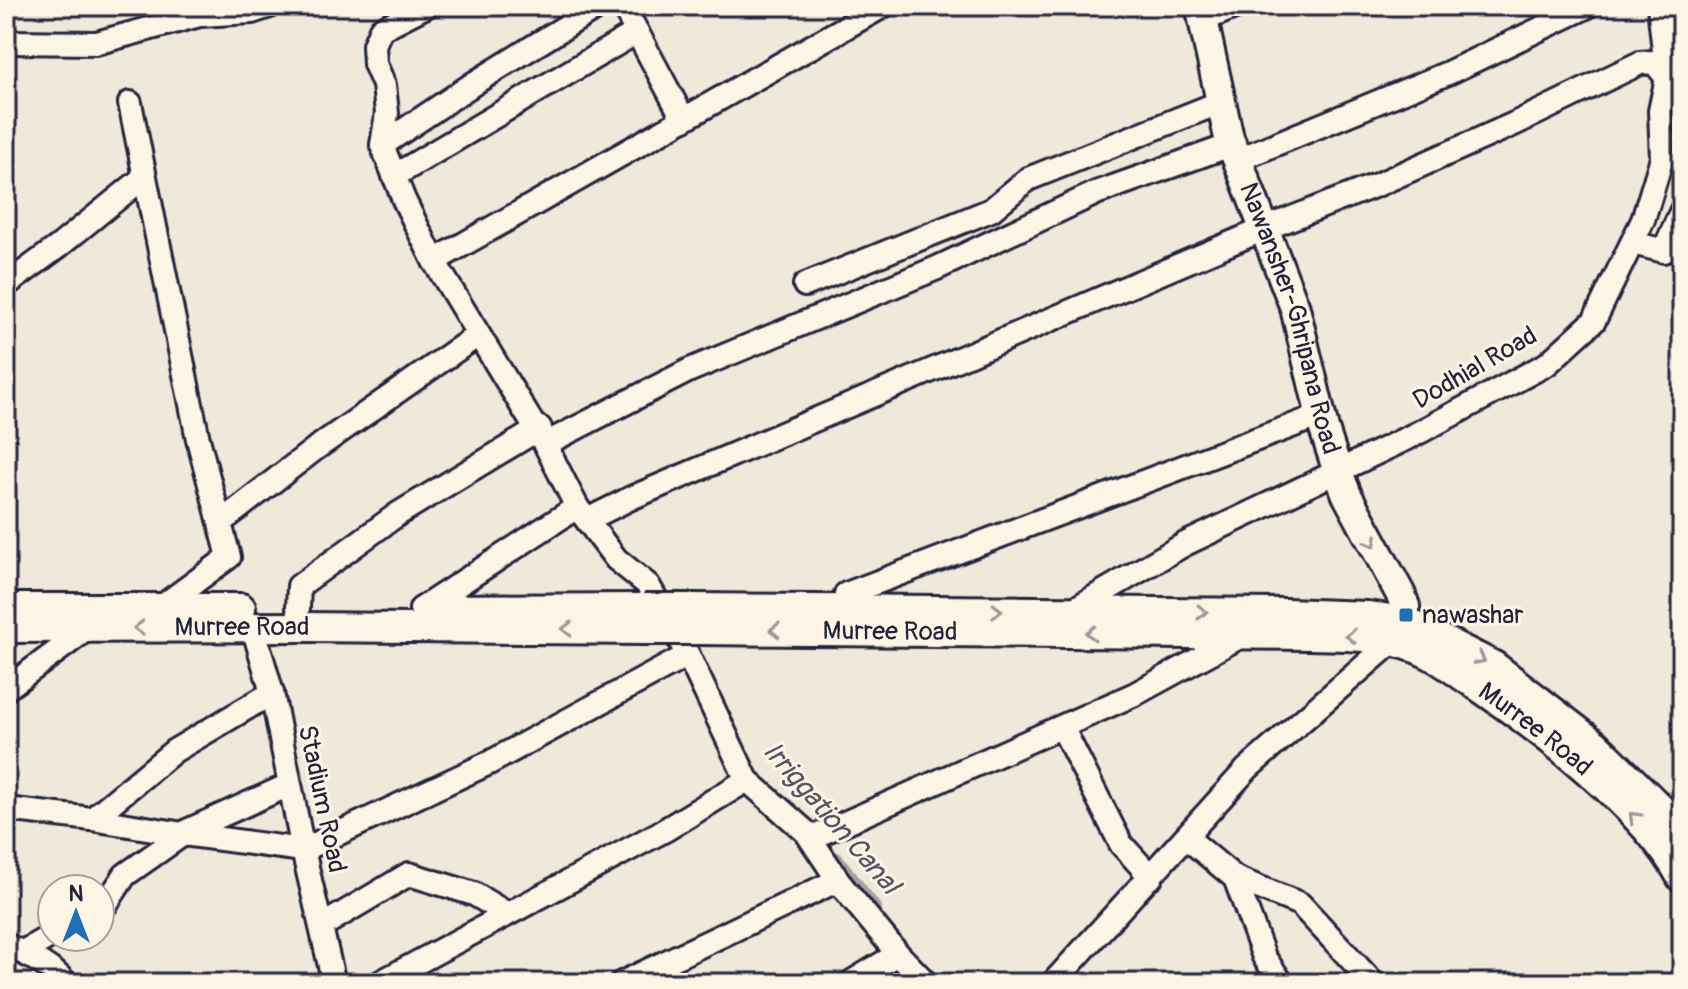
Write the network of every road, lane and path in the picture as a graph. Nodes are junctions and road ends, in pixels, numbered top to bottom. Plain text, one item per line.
1 (270, 6) edge
2 (426, 6) edge
3 (599, 6) edge
4 (623, 6) edge
5 (883, 6) edge
6 (1237, 6) edge
7 (1588, 6) edge
8 (1659, 6) edge
9 (1201, 13) edge
10 (637, 32) junction
11 (6, 42) edge
12 (1682, 58) edge
13 (1667, 78) junction
14 (1221, 102) junction
15 (130, 103) dead end
16 (683, 118) junction
17 (382, 145) junction
18 (1234, 152) junction
19 (394, 176) junction
20 (144, 177) junction
21 (1682, 210) edge
22 (1264, 229) junction
23 (1633, 243) junction
24 (434, 261) junction
25 (6, 285) edge
26 (805, 285) dead end
27 (478, 335) junction
28 (1321, 415) junction
29 (540, 434) junction
30 (1338, 472) junction
31 (582, 514) junction
32 (221, 522) junction
33 (161, 607) junction
34 (6, 608) edge
35 (298, 608) junction
36 (846, 608) junction
37 (1068, 613) junction
38 (411, 615) junction
39 (72, 622) junction
40 (253, 627) junction
41 (6, 628) edge
42 (693, 631) junction
43 (1399, 631) junction
44 (1244, 634) junction
45 (6, 689) edge
46 (272, 693) junction
47 (1062, 727) junction
48 (747, 780) junction
49 (289, 785) junction
50 (6, 809) edge
51 (92, 819) junction
52 (183, 834) junction
53 (1682, 835) edge
54 (1186, 837) junction
55 (811, 838) junction
56 (303, 850) junction
57 (1151, 877) junction
58 (1235, 878) junction
59 (1682, 878) edge
60 (838, 880) junction
61 (116, 889) edge
62 (506, 913) junction
63 (322, 926) junction
64 (36, 941) edge
65 (14, 949) edge
66 (898, 954) junction
67 (66, 983) edge
68 (334, 983) edge
69 (379, 983) edge
70 (622, 983) edge
71 (850, 983) edge
72 (926, 983) edge
73 (1053, 983) edge
74 (1282, 983) edge
75 (1373, 983) edge

1 - 11 street
2 - 17 street
3 - 17 street
4 - 10 street
5 - 16 street
6 - 9 street
7 - 18 street
8 - 13 street
9 - 14 main road, Nawansher-Ghripana Road
10 - 16 street
10 - 19 street
12 - 13 street, Dodhial Road
13 - 22 street
13 - 23 street, Dodhial Road
14 - 18 main road, Nawansher-Ghripana Road
14 - 26 street
15 - 20 street
16 - 24 street
17 - 19 street
18 - 22 main road, Nawansher-Ghripana Road
18 - 29 street
19 - 24 street
20 - 25 street
20 - 32 street
21 - 23 street
22 - 28 main road, Nawansher-Ghripana Road
22 - 31 street
23 - 30 street, Dodhial Road
24 - 27 street
27 - 29 street
27 - 32 street
28 - 30 main road, Nawansher-Ghripana Road
28 - 36 street
29 - 31 street
29 - 35 street
30 - 37 street, Dodhial Road
30 -> 43 main road, Nawansher-Ghripana Road
31 - 38 street
31 - 42 street
32 - 33 street
33 - 35 main road, Murree Road
33 - 39 main road, Murree Road
34 - 39 main road, Murree Road
35 - 38 main road, Murree Road
36 -> 37 main road, Murree Road
36 - 42 main road, Murree Road
37 -> 43 main road, Murree Road
38 - 40 main road, Murree Road
38 - 42 main road, Murree Road, bridge
40 -> 39 main road, Murree Road
39 - 41 main road, Murree Road
39 - 45 street
40 - 46 street, Stadium Road
44 -> 42 main road, Murree Road
42 - 48 street
42 - 56 street
43 -> 44 main road, Murree Road
43 -> 53 main road, Murree Road
43 - 54 street
59 -> 43 main road, Murree Road
44 - 47 street
46 - 49 street, Stadium Road
46 - 51 street
47 - 55 street
47 - 57 street
48 - 55 street
48 - 62 street
49 - 52 street
49 - 56 street, Stadium Road
50 - 51 street
51 - 52 street
52 - 56 street
52 - 61 street
54 - 57 street
54 - 58 street
55 - 60 street
56 - 63 street, Stadium Road
57 - 73 street
58 - 74 street
58 - 75 street
60 - 66 street
60 - 70 street
62 - 63 street
62 - 69 street
63 - 68 street, Stadium Road
64 - 65 street
65 - 67 street
66 - 71 street
66 - 72 street

